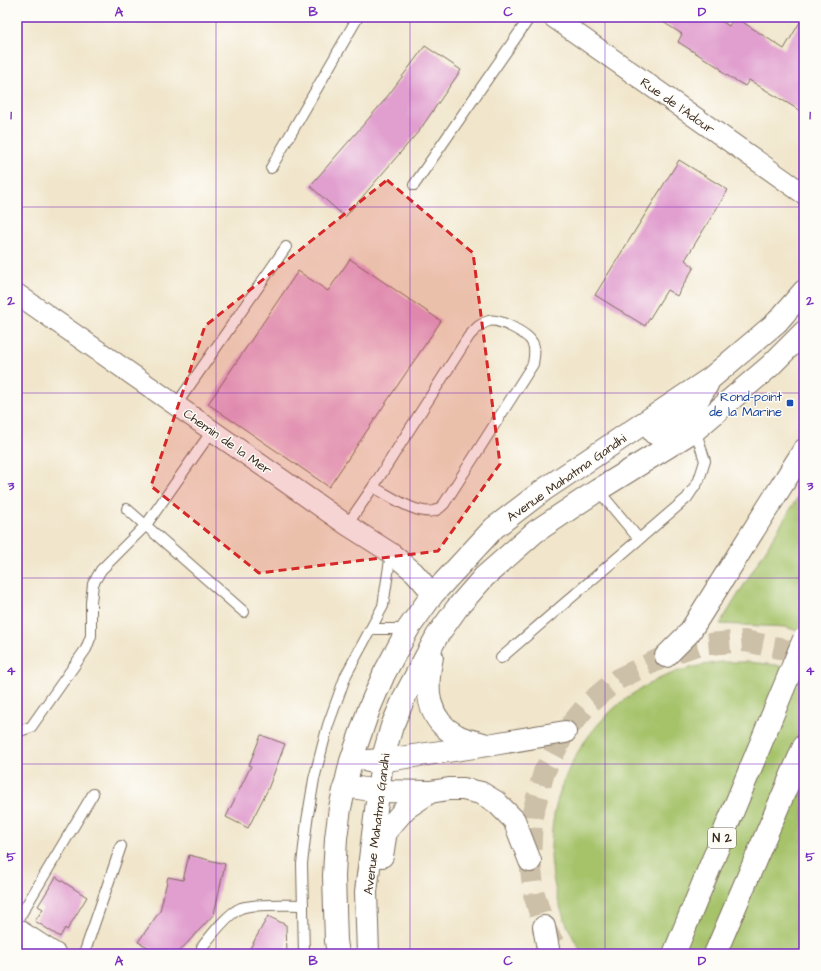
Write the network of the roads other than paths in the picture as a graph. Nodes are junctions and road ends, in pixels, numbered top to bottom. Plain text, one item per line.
1 (358, 17) edge
2 (530, 17) edge
3 (553, 17) edge
4 (271, 168) dead end
5 (414, 185) dead end
6 (804, 194) edge
7 (286, 247) dead end
8 (804, 291) edge
9 (17, 294) edge
10 (804, 312) edge
11 (804, 332) edge
12 (736, 394) junction
13 (176, 405) junction
14 (686, 415) junction
15 (212, 431) junction
16 (804, 450) edge
17 (373, 487) junction
18 (598, 490) junction
19 (127, 509) dead end
20 (146, 525) junction
21 (347, 525) junction
22 (639, 539) junction
23 (391, 553) junction
24 (433, 594) junction
25 (244, 612) dead end
26 (371, 629) junction
27 (408, 629) junction
28 (437, 636) junction
29 (804, 639) edge
30 (666, 656) dead end
31 (501, 658) dead end
32 (413, 682) junction
33 (17, 732) edge
34 (565, 732) dead end
35 (488, 745) junction
36 (804, 746) edge
37 (351, 761) junction
38 (382, 761) junction
39 (344, 786) junction
40 (378, 791) junction
41 (430, 792) junction
42 (93, 794) dead end
43 (121, 846) dead end
44 (530, 861) dead end
45 (303, 905) junction
46 (17, 921) edge
47 (366, 924) junction
48 (544, 927) tunnel mouth
49 (24, 941) edge
50 (202, 947) dead end
51 (56, 954) edge
52 (84, 954) edge
53 (304, 954) edge
54 (338, 954) edge
55 (368, 954) edge
56 (549, 954) edge
57 (674, 954) edge
58 (715, 954) edge

1 - 4 lane
2 - 5 lane
3 - 6 street, Rue de l'Adour
7 - 13 lane
8 - 14 main road, Avenue Mahatma Gandhi
9 - 13 street, Chemin de la Mer
10 - 12 main road, Avenue Mahatma Gandhi
11 - 12 main road, Avenue Mahatma Gandhi
12 - 14 main road, Avenue Mahatma Gandhi
13 - 15 street, Chemin de la Mer
14 - 18 main road, Avenue Mahatma Gandhi
14 - 22 lane
14 - 24 main road, Avenue Mahatma Gandhi
15 - 20 lane
15 - 21 street, Chemin de la Mer
16 - 30 main road
17 - 17 lane
17 - 21 lane
18 - 22 lane
18 - 28 main road, Avenue Mahatma Gandhi
19 - 20 lane
20 - 25 lane
20 - 33 lane
21 - 23 street, Chemin de la Mer
22 - 31 lane
23 - 24 street, Chemin de la Mer
23 - 26 lane
24 - 27 main road, Avenue Mahatma Gandhi
24 - 32 main road
26 - 27 lane
26 - 45 lane
27 - 37 main road, Avenue Mahatma Gandhi
28 - 32 main road, Avenue Mahatma Gandhi
28 - 35 main road
29 - 57 main road, N 2, bridge
32 - 38 main road, Avenue Mahatma Gandhi
34 - 35 main road
35 - 38 main road
36 - 58 main road
37 - 38 main road
37 - 39 main road, Avenue Mahatma Gandhi
38 - 40 main road, Avenue Mahatma Gandhi
39 - 40 main road
39 - 54 main road, Avenue Mahatma Gandhi
40 - 41 main road
40 - 47 main road, Avenue Mahatma Gandhi
41 - 44 main road
41 - 47 main road
42 - 46 lane
43 - 52 lane
45 - 50 lane
45 - 53 lane
47 - 55 main road, Avenue Mahatma Gandhi
48 - 56 main road
49 - 51 street

